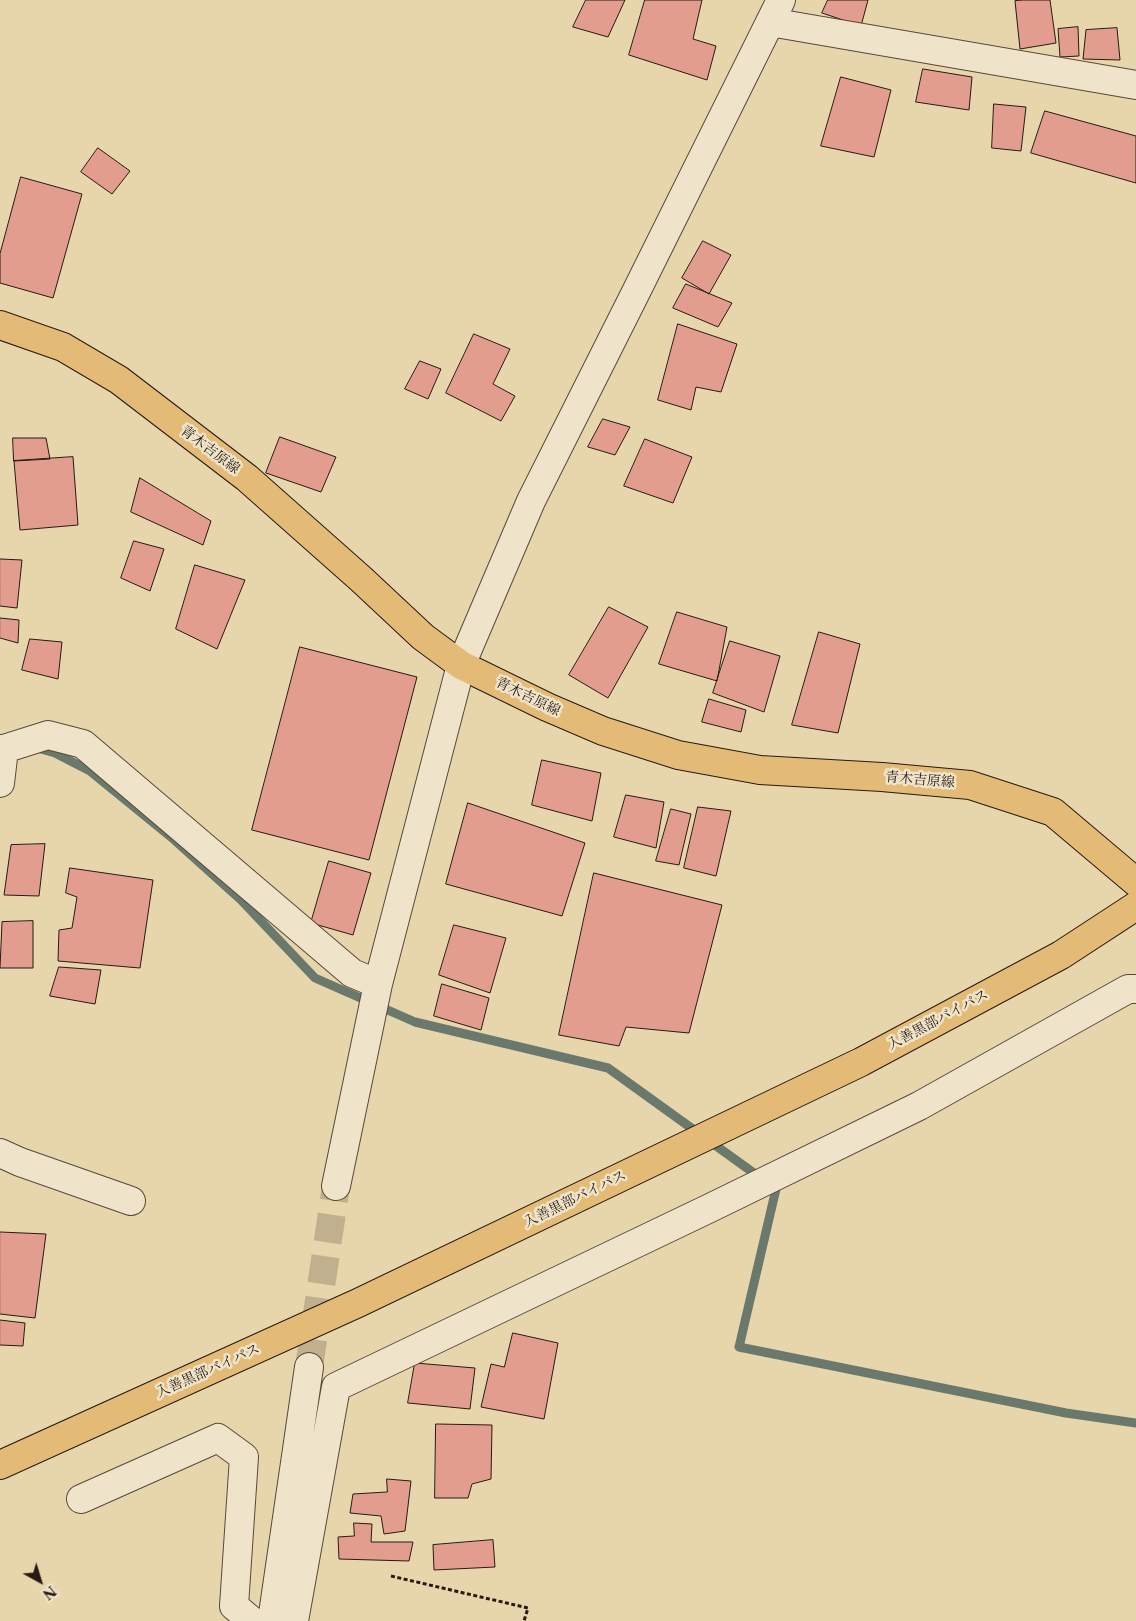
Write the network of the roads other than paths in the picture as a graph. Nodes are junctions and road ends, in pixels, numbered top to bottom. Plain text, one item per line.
1 (775, 11) edge
2 (1136, 85) edge
3 (0, 325) edge
4 (461, 665) junction
5 (2, 749) edge
6 (0, 783) edge
7 (1136, 882) edge
8 (1136, 906) edge
9 (378, 984) junction
10 (1136, 989) edge
11 (0, 1154) edge
12 (336, 1186) tunnel mouth
13 (131, 1201) dead end
14 (308, 1367) tunnel mouth
15 (0, 1465) edge
16 (81, 1500) dead end
17 (252, 1621) edge
18 (272, 1621) edge
19 (294, 1621) edge

1 - 2 street
1 - 4 street
3 - 4 main road, 青木吉原線
4 - 7 main road, 青木吉原線
4 - 9 street
5 - 6 street
5 - 9 street
8 - 15 main road, 入善黒部バイパス
9 - 12 street
10 - 19 street
11 - 13 street
14 - 18 street
16 - 17 street

